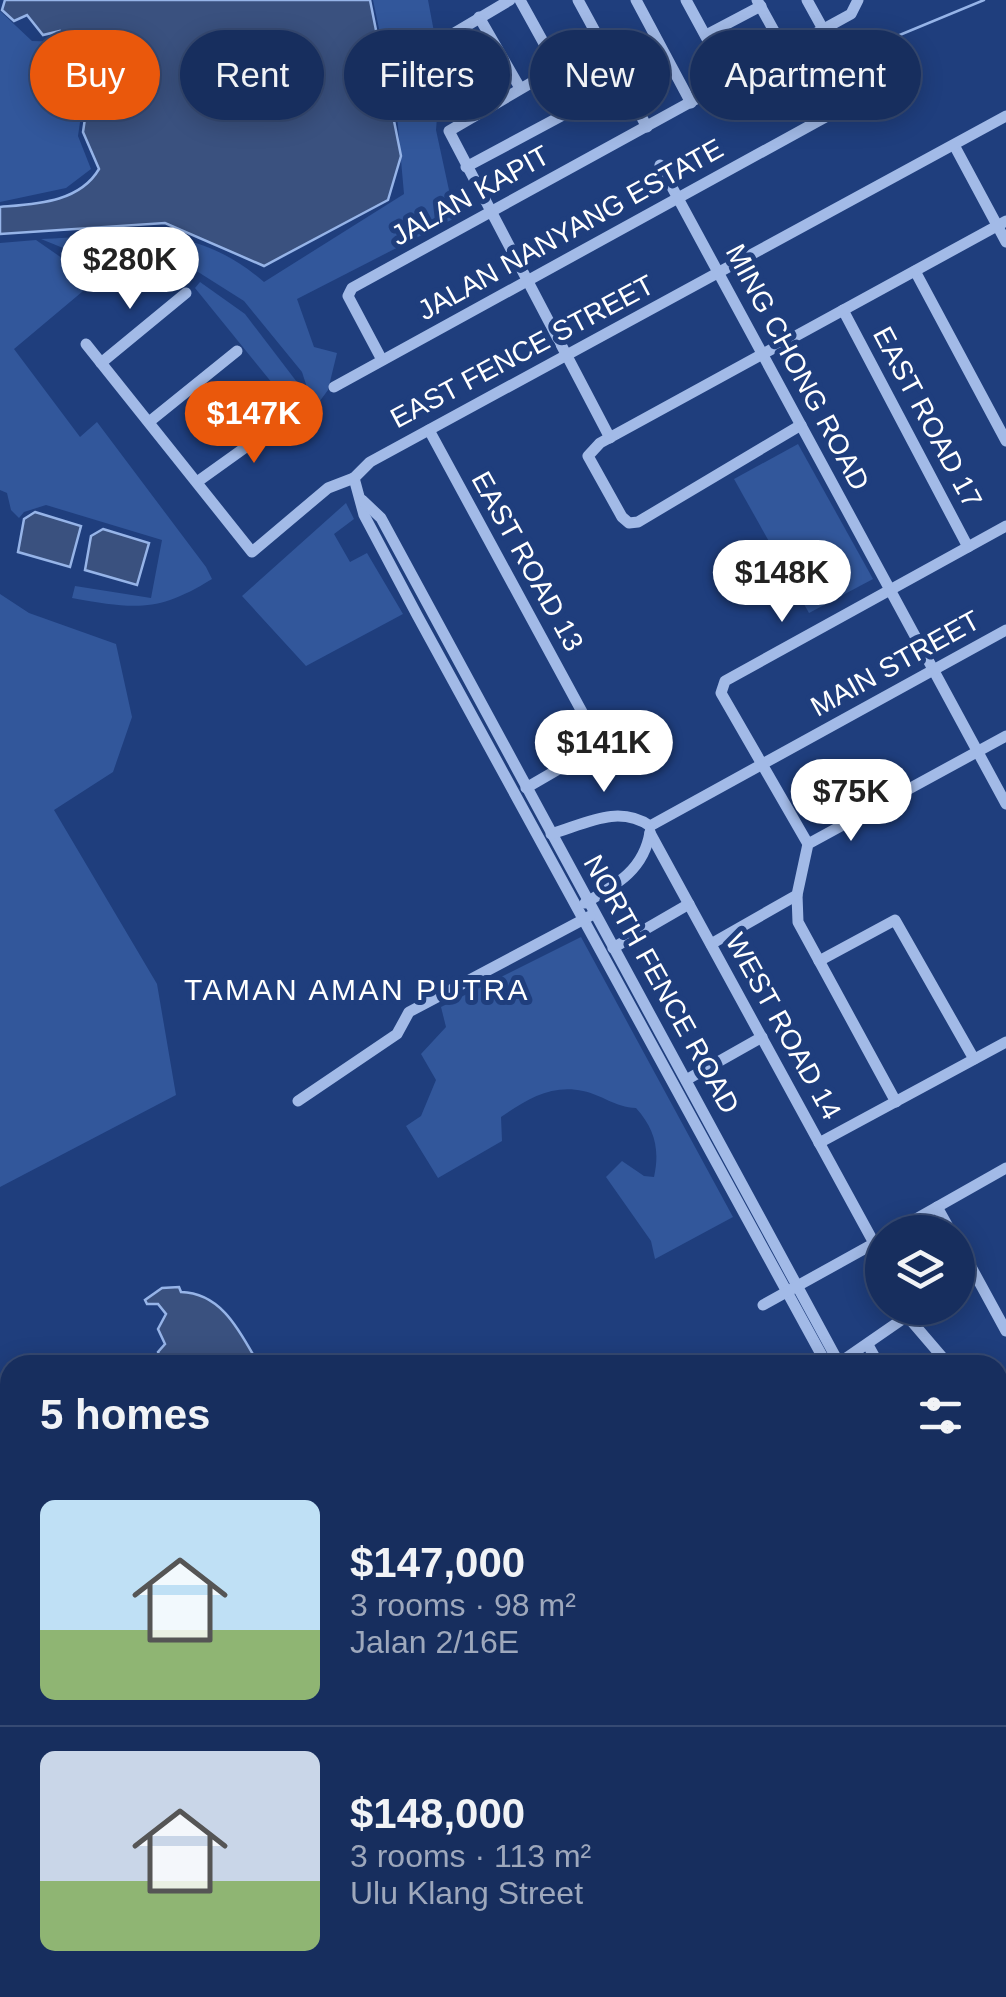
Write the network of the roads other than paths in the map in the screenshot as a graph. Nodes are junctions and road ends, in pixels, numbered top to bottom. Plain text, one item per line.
1 (510, 0) edge
2 (520, 0) edge
3 (578, 0) edge
4 (636, 0) edge
5 (686, 0) edge
6 (807, 0) edge
7 (858, 0) edge
8 (759, 3) edge
9 (479, 17) junction
10 (459, 30) edge
11 (537, 30) edge
12 (594, 30) edge
13 (703, 30) edge
14 (716, 30) edge
15 (774, 30) edge
16 (823, 30) joint
17 (530, 82) edge
18 (520, 88) junction
19 (510, 94) edge
20 (690, 101) edge
21 (690, 104) edge
22 (1006, 116) edge
23 (462, 120) edge
24 (554, 120) edge
25 (643, 120) edge
26 (820, 120) edge
27 (647, 127) junction
28 (954, 145) junction
29 (660, 165) dead end
30 (466, 167) junction
31 (678, 198) junction
32 (489, 212) junction
33 (1002, 223) edge
34 (1006, 242) edge
35 (915, 271) junction
36 (719, 273) junction
37 (526, 281) junction
38 (186, 293) dead end
39 (843, 310) junction
40 (86, 344) dead end
41 (238, 351) dead end
42 (762, 354) junction
43 (565, 356) junction
44 (382, 360) junction
45 (101, 363) junction
46 (334, 387) dead end
47 (288, 416) dead end
48 (149, 422) junction
49 (801, 425) junction
50 (429, 430) junction
51 (610, 438) junction
52 (1006, 442) edge
53 (354, 478) junction
54 (197, 482) junction
55 (362, 500) junction
56 (1006, 526) edge
57 (968, 547) junction
58 (890, 590) junction
59 (1006, 630) edge
60 (933, 670) junction
61 (1006, 736) edge
62 (978, 752) junction
63 (762, 764) junction
64 (526, 788) junction
65 (1006, 804) edge
66 (650, 830) junction
67 (552, 834) junction
68 (808, 844) junction
69 (797, 895) junction
70 (689, 904) junction
71 (586, 910) junction
72 (711, 944) junction
73 (614, 948) junction
74 (819, 961) junction
75 (762, 1038) junction
76 (1006, 1042) edge
77 (974, 1059) junction
78 (686, 1080) junction
79 (298, 1101) dead end
80 (896, 1102) junction
81 (819, 1143) junction
82 (1006, 1168) edge
83 (937, 1206) junction
84 (751, 1214) junction
85 (922, 1215) edge
86 (942, 1215) edge
87 (865, 1219) edge
88 (865, 1248) edge
89 (975, 1275) edge
90 (792, 1289) junction
91 (1006, 1301) edge
92 (763, 1306) dead end
93 (993, 1308) junction
94 (1006, 1331) edge
95 (868, 1345) junction
96 (831, 1355) edge
97 (851, 1355) edge
98 (874, 1355) edge
99 (940, 1355) edge

1 - 9 street
2 - 11 street
3 - 12 street
4 - 20 street
5 - 13 street
6 - 16 street
7 - 16 street, JALAN KAPIT
8 - 14 street
8 - 15 street
9 - 10 street
9 - 18 street
17 - 18 street
18 - 19 street
21 - 27 street, JALAN KAPIT
22 - 28 street, EAST FENCE STREET
23 - 30 street
24 - 30 street
25 - 27 street
26 - 31 street, JALAN NANYANG ESTATE
27 - 32 street, JALAN KAPIT
28 - 33 street
28 - 36 street, EAST FENCE STREET
29 - 31 street, MING CHONG ROAD
30 - 32 street
31 - 36 street, MING CHONG ROAD
31 - 37 street, JALAN NANYANG ESTATE
32 - 37 street
32 - 44 street, JALAN KAPIT
33 - 34 street
33 - 35 street
35 - 39 street
35 - 52 street
36 - 42 street, MING CHONG ROAD
36 - 43 street, EAST FENCE STREET
37 - 43 street
37 - 44 street, JALAN NANYANG ESTATE
38 - 45 street
39 - 42 street
39 - 57 street, EAST ROAD 17
40 - 45 street
41 - 48 street
42 - 49 street, MING CHONG ROAD
42 - 51 street
43 - 50 street, EAST FENCE STREET
43 - 51 street
44 - 46 street, JALAN NANYANG ESTATE
45 - 48 street
47 - 54 street
48 - 54 street
49 - 51 street
49 - 58 street, MING CHONG ROAD
50 - 53 street, EAST FENCE STREET
50 - 64 street, EAST ROAD 13
53 - 54 street, EAST FENCE STREET
53 - 55 street, NORTH FENCE ROAD
55 - 64 street, NORTH FENCE ROAD
55 - 71 street, NORTH FENCE ROAD
56 - 57 street
57 - 58 street
58 - 60 street, MING CHONG ROAD
58 - 63 street
59 - 60 street, MAIN STREET
60 - 62 street, MING CHONG ROAD
60 - 63 street, MAIN STREET
61 - 62 street
62 - 65 street, MING CHONG ROAD
62 - 68 street
63 - 66 street, MAIN STREET
63 - 68 street
64 - 67 street, NORTH FENCE ROAD
66 - 67 street
66 - 70 street, WEST ROAD 14
66 - 71 street
67 - 71 street, NORTH FENCE ROAD
68 - 69 street
69 - 72 street
69 - 74 street
70 - 72 street, WEST ROAD 14
70 - 73 street
71 - 73 street, NORTH FENCE ROAD
71 - 79 street
71 - 84 street, NORTH FENCE ROAD
72 - 75 street, WEST ROAD 14
73 - 78 street, NORTH FENCE ROAD
74 - 77 street
74 - 80 street
75 - 78 street
75 - 81 street, WEST ROAD 14
76 - 77 street
77 - 80 street
78 - 84 street, NORTH FENCE ROAD
80 - 81 street
81 - 87 street, WEST ROAD 14
82 - 83 street
83 - 85 street
83 - 86 street
84 - 90 street, NORTH FENCE ROAD
88 - 90 street
89 - 93 street
90 - 92 street
90 - 96 street, NORTH FENCE ROAD
91 - 93 street
93 - 94 street
95 - 97 street
95 - 98 street
95 - 99 street

